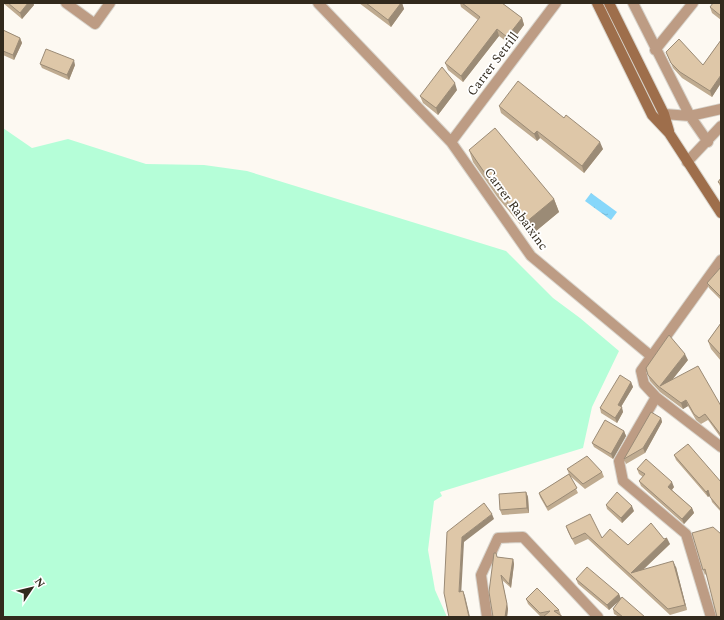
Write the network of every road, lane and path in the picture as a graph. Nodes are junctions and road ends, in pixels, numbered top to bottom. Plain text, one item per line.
1 (66, 3) edge
2 (110, 3) edge
3 (318, 3) edge
4 (597, 3) edge
5 (608, 3) edge
6 (633, 3) edge
7 (693, 3) edge
8 (552, 4) edge
9 (656, 50) junction
10 (721, 109) edge
11 (664, 114) junction
12 (690, 116) junction
13 (721, 126) edge
14 (669, 133) junction
15 (451, 142) junction
16 (708, 142) junction
17 (687, 162) junction
18 (721, 213) edge
19 (721, 260) edge
20 (651, 356) junction
21 (656, 397) junction
22 (721, 447) edge
23 (488, 617) edge
24 (598, 617) edge
25 (711, 617) edge

1 - 2 street
3 - 15 street, Carrer Rabaixinc
4 - 14 street
5 - 11 street
6 - 9 street
7 - 9 street
8 - 15 street, Carrer Setrill
9 - 12 street
10 - 12 street
11 - 12 street
11 - 14 street
12 - 16 street
13 - 16 street
14 - 17 street
15 - 20 street, Carrer Rabaixinc
16 - 17 street
17 - 18 street
19 - 20 street
20 - 21 street
21 - 22 street
21 - 25 street
23 - 24 street

